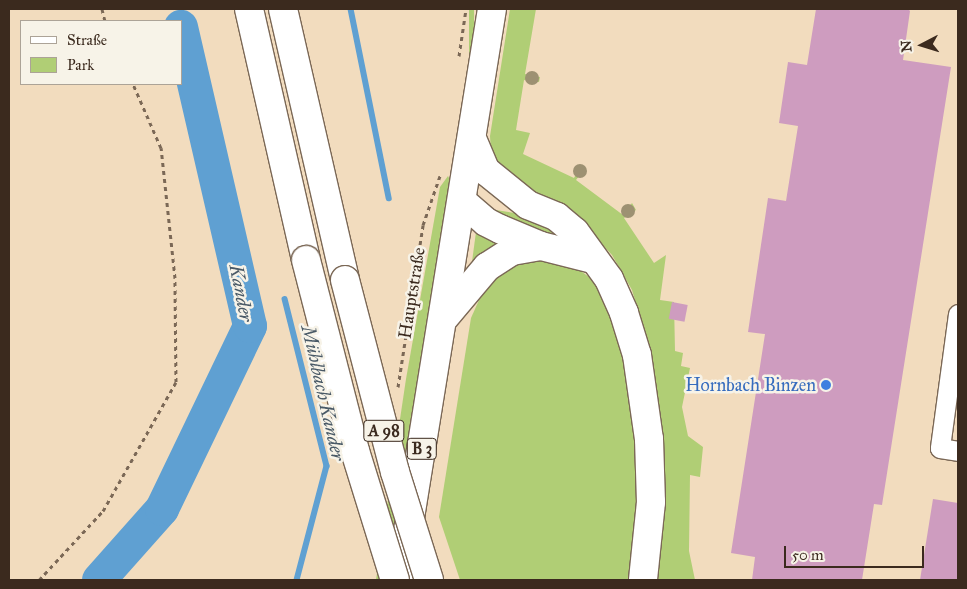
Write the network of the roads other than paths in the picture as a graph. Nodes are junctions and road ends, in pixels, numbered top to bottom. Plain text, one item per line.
1 (249, 9) edge
2 (283, 9) edge
3 (492, 9) edge
4 (473, 141) junction
5 (463, 202) junction
6 (528, 205) junction
7 (541, 246) junction
8 (593, 259) junction
9 (958, 314) edge
10 (444, 318) junction
11 (958, 451) edge
12 (395, 580) edge
13 (400, 580) edge
14 (429, 580) edge
15 (644, 580) edge

1 - 12 main road, A 98, bridge
2 - 14 main road, A 98, bridge
3 - 4 main road, Hauptstraße / B 3
4 - 5 main road, Hauptstraße / B 3
4 - 6 main road
5 - 6 main road
5 - 7 main road
5 - 10 main road, Hauptstraße / B 3
6 - 8 main road
7 - 8 main road
7 - 10 main road
8 - 15 main road
9 - 11 street
10 - 13 main road, Hauptstraße / B 3

